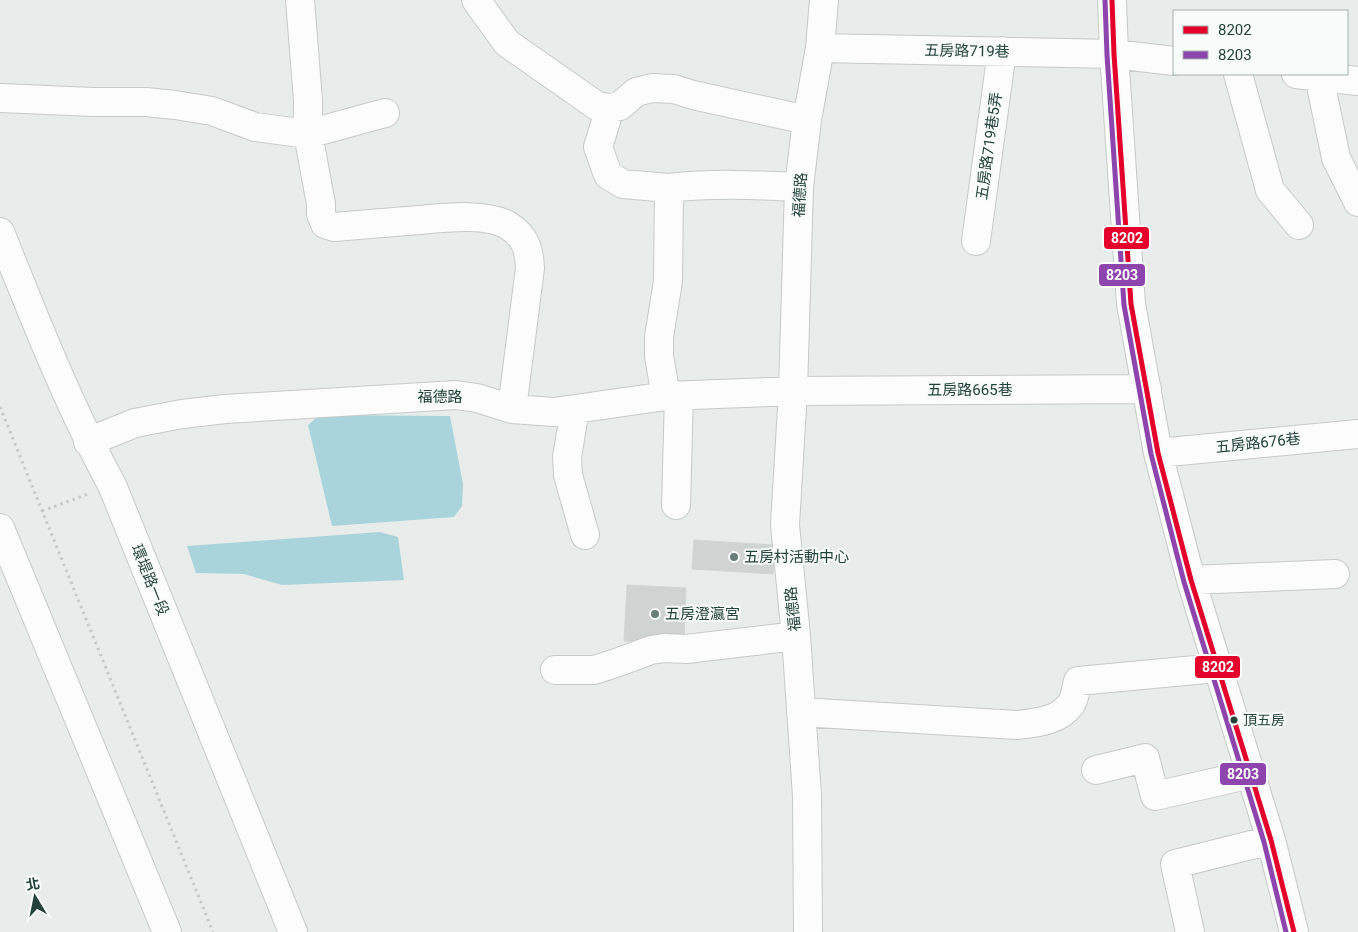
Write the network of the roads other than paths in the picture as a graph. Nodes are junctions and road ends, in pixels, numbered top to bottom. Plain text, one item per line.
1 (300, 0) edge
2 (476, 0) edge
3 (824, 0) edge
4 (1112, 0) edge
5 (820, 48) junction
6 (1002, 51) junction
7 (1114, 54) junction
8 (1173, 61) edge
9 (1238, 75) edge
10 (1308, 75) edge
11 (1358, 81) edge
12 (0, 98) edge
13 (610, 108) junction
14 (385, 113) dead end
15 (807, 120) junction
16 (308, 134) junction
17 (799, 186) junction
18 (669, 188) junction
19 (1358, 202) edge
20 (1299, 225) dead end
21 (0, 232) edge
22 (976, 241) dead end
23 (1147, 389) junction
24 (792, 391) junction
25 (673, 396) junction
26 (512, 409) junction
27 (575, 409) junction
28 (1358, 434) edge
29 (88, 442) junction
30 (1158, 453) junction
31 (676, 505) dead end
32 (0, 528) edge
33 (585, 535) dead end
34 (1335, 574) dead end
35 (1190, 580) junction
36 (796, 636) junction
37 (1217, 668) junction
38 (555, 670) dead end
39 (801, 712) junction
40 (1096, 770) dead end
41 (1251, 774) junction
42 (1271, 840) junction
43 (168, 932) edge
44 (293, 932) edge
45 (808, 932) edge
46 (1190, 932) edge
47 (1294, 932) edge

1 - 16 street
2 - 13 street
3 - 5 street, 福德路
4 - 7 street
5 - 6 street, 五房路719巷
5 - 15 street, 福德路
6 - 7 street, 五房路719巷
6 - 22 street, 五房路719巷5弄
7 - 8 street, 五房路719巷
7 - 23 street
9 - 20 street
10 - 11 street
10 - 19 street
12 - 16 street
13 - 15 street
13 - 18 street
14 - 16 street
15 - 17 street, 福德路
16 - 26 street
17 - 18 street
17 - 24 street, 福德路
18 - 25 street
21 - 29 street, 環堤路一段
23 - 24 street, 五房路665巷
23 - 30 street
24 - 25 street, 福德路
24 - 36 street, 福德路
25 - 27 street, 福德路
25 - 31 street
26 - 27 street, 福德路
26 - 29 street, 福德路
27 - 33 street
28 - 30 street, 五房路676巷
29 - 44 street, 環堤路一段
30 - 35 street
32 - 43 street
34 - 35 street
35 - 37 street
36 - 38 street
36 - 39 street, 福德路
37 - 39 street
37 - 41 street
39 - 45 street, 福德路
40 - 41 street
41 - 42 street
42 - 46 street
42 - 47 street

